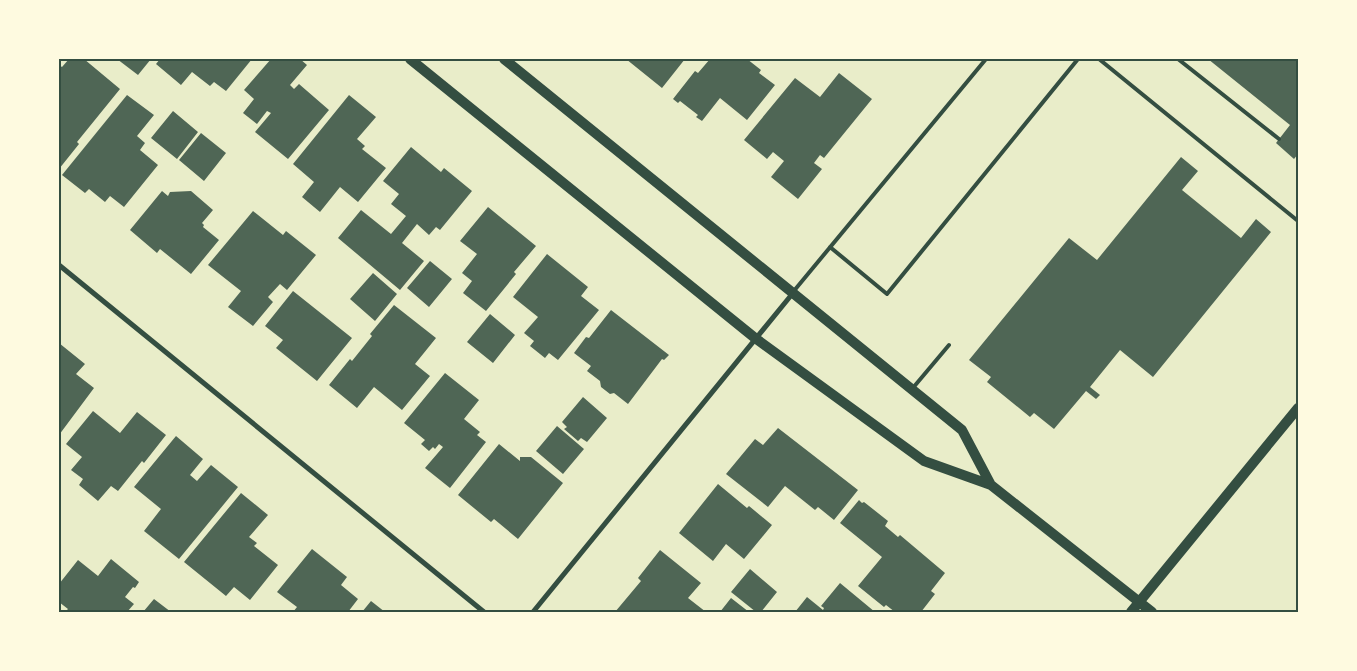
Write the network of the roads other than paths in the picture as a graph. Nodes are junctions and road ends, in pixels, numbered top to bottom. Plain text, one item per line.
1 (410, 59) edge
2 (504, 59) edge
3 (986, 59) edge
4 (1078, 59) edge
5 (1099, 59) edge
6 (1178, 59) edge
7 (1279, 139) dead end
8 (1298, 221) edge
9 (830, 247) junction
10 (59, 265) edge
11 (793, 292) junction
12 (755, 338) junction
13 (949, 344) dead end
14 (912, 389) junction
15 (1298, 408) edge
16 (991, 484) junction
17 (1139, 602) junction
18 (484, 612) edge
19 (533, 612) edge
20 (1131, 612) edge
21 (1152, 612) edge

1 - 12 main road
2 - 11 main road
3 - 9 lane
4 - 9 lane
5 - 8 lane
6 - 7 lane
9 - 11 lane
10 - 18 street
11 - 12 street
11 - 14 main road
12 - 16 main road
12 - 19 street
13 - 14 lane
14 - 16 main road
15 - 17 main road
16 - 17 main road
17 - 20 main road
17 - 21 main road

